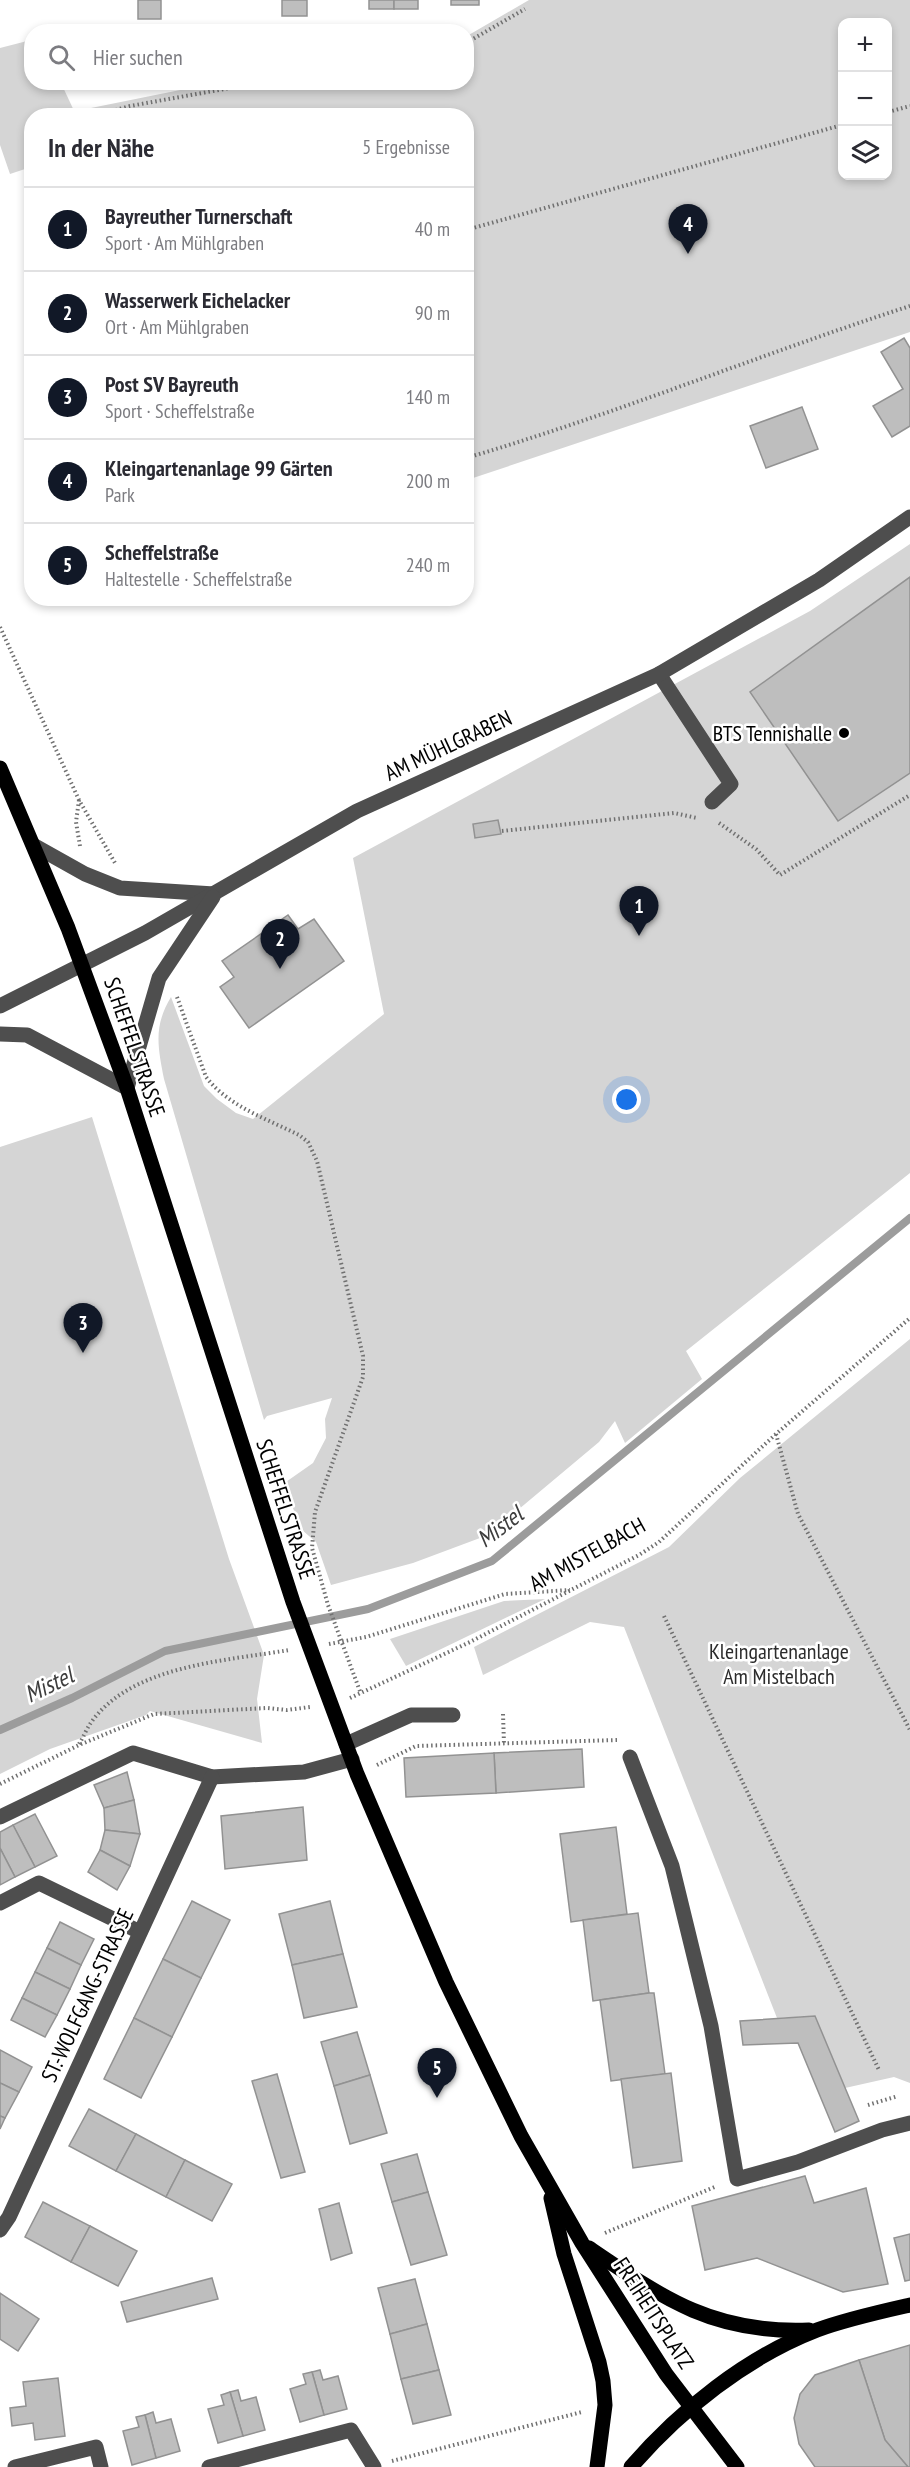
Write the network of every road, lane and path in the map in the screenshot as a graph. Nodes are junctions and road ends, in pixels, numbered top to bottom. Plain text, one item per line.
1 (525, 9) dead end
2 (474, 38) edge
3 (219, 90) edge
4 (910, 106) edge
5 (123, 108) edge
6 (892, 111) edge
7 (839, 126) edge
8 (474, 228) edge
9 (910, 306) edge
10 (474, 455) edge
11 (910, 517) edge
12 (0, 627) edge
13 (659, 674) junction
14 (0, 768) edge
15 (910, 795) edge
16 (712, 802) dead end
17 (703, 819) dead end
18 (711, 821) dead end
19 (502, 831) dead end
20 (35, 846) junction
21 (116, 863) dead end
22 (214, 894) junction
23 (83, 966) junction
24 (165, 970) junction
25 (0, 1006) edge
26 (0, 1034) edge
27 (127, 1088) junction
28 (910, 1318) edge
29 (776, 1434) junction
30 (572, 1590) junction
31 (664, 1616) dead end
32 (366, 1637) dead end
33 (264, 1655) dead end
34 (361, 1694) junction
35 (330, 1700) junction
36 (503, 1714) dead end
37 (453, 1715) dead end
38 (910, 1730) edge
39 (346, 1744) junction
40 (504, 1744) junction
41 (79, 1745) junction
42 (630, 1757) joint
43 (355, 1766) junction
44 (212, 1777) junction
45 (0, 1784) edge
46 (0, 1817) edge
47 (0, 1903) edge
48 (140, 1932) junction
49 (879, 2070) dead end
50 (898, 2096) dead end
51 (868, 2105) dead end
52 (910, 2123) edge
53 (737, 2179) junction
54 (548, 2183) junction
55 (3, 2220) edge
56 (582, 2243) junction
57 (910, 2305) edge
58 (818, 2330) junction
59 (605, 2405) junction
60 (690, 2407) junction
61 (15, 2467) edge
62 (101, 2467) edge
63 (209, 2467) edge
64 (374, 2467) edge
65 (597, 2467) edge
66 (631, 2467) edge
67 (737, 2467) edge

1 - 2 path
3 - 5 path
4 - 6 path
7 - 8 path
9 - 10 path
11 - 13 street, AM MÜHLGRABEN
12 - 21 path
13 - 16 street
13 - 22 street, AM MÜHLGRABEN
14 - 20 main road, SCHEFFELSTRASSE
15 - 18 path
17 - 19 path
20 - 22 street
20 - 23 main road, SCHEFFELSTRASSE
22 - 23 street, AM MÜHLGRABEN
22 - 24 street
23 - 25 street, AM MÜHLGRABEN
23 - 27 main road, SCHEFFELSTRASSE
24 - 27 street
24 - 34 path
26 - 27 street
27 - 35 main road, SCHEFFELSTRASSE
28 - 29 path, AM MISTELBACH
29 - 30 path, AM MISTELBACH
29 - 38 path
30 - 32 path
30 - 34 path, AM MISTELBACH
31 - 49 path
33 - 41 path
34 - 35 path, AM MISTELBACH
35 - 39 main road, SCHEFFELSTRASSE
35 - 41 path, AM MISTELBACH
36 - 40 path
37 - 39 street
39 - 43 main road, SCHEFFELSTRASSE
40 - 42 path
40 - 43 path
41 - 45 path, AM MISTELBACH
42 - 53 street
43 - 44 street
43 - 54 main road, SCHEFFELSTRASSE
44 - 46 street
44 - 48 street, ST.-WOLFGANG-STRASSE
47 - 48 street
48 - 55 street, ST.-WOLFGANG-STRASSE
50 - 51 path
52 - 53 street
53 - 56 path
54 - 56 main road, SCHEFFELSTRASSE
54 - 59 main road
56 - 58 main road
56 - 60 main road, FREIHEITSPLATZ
57 - 58 main road
58 - 60 main road, FREIHEITSPLATZ
59 - 64 path
59 - 65 main road
60 - 66 main road, FREIHEITSPLATZ
60 - 67 main road, FREIHEITSPLATZ
61 - 62 street
63 - 64 street

